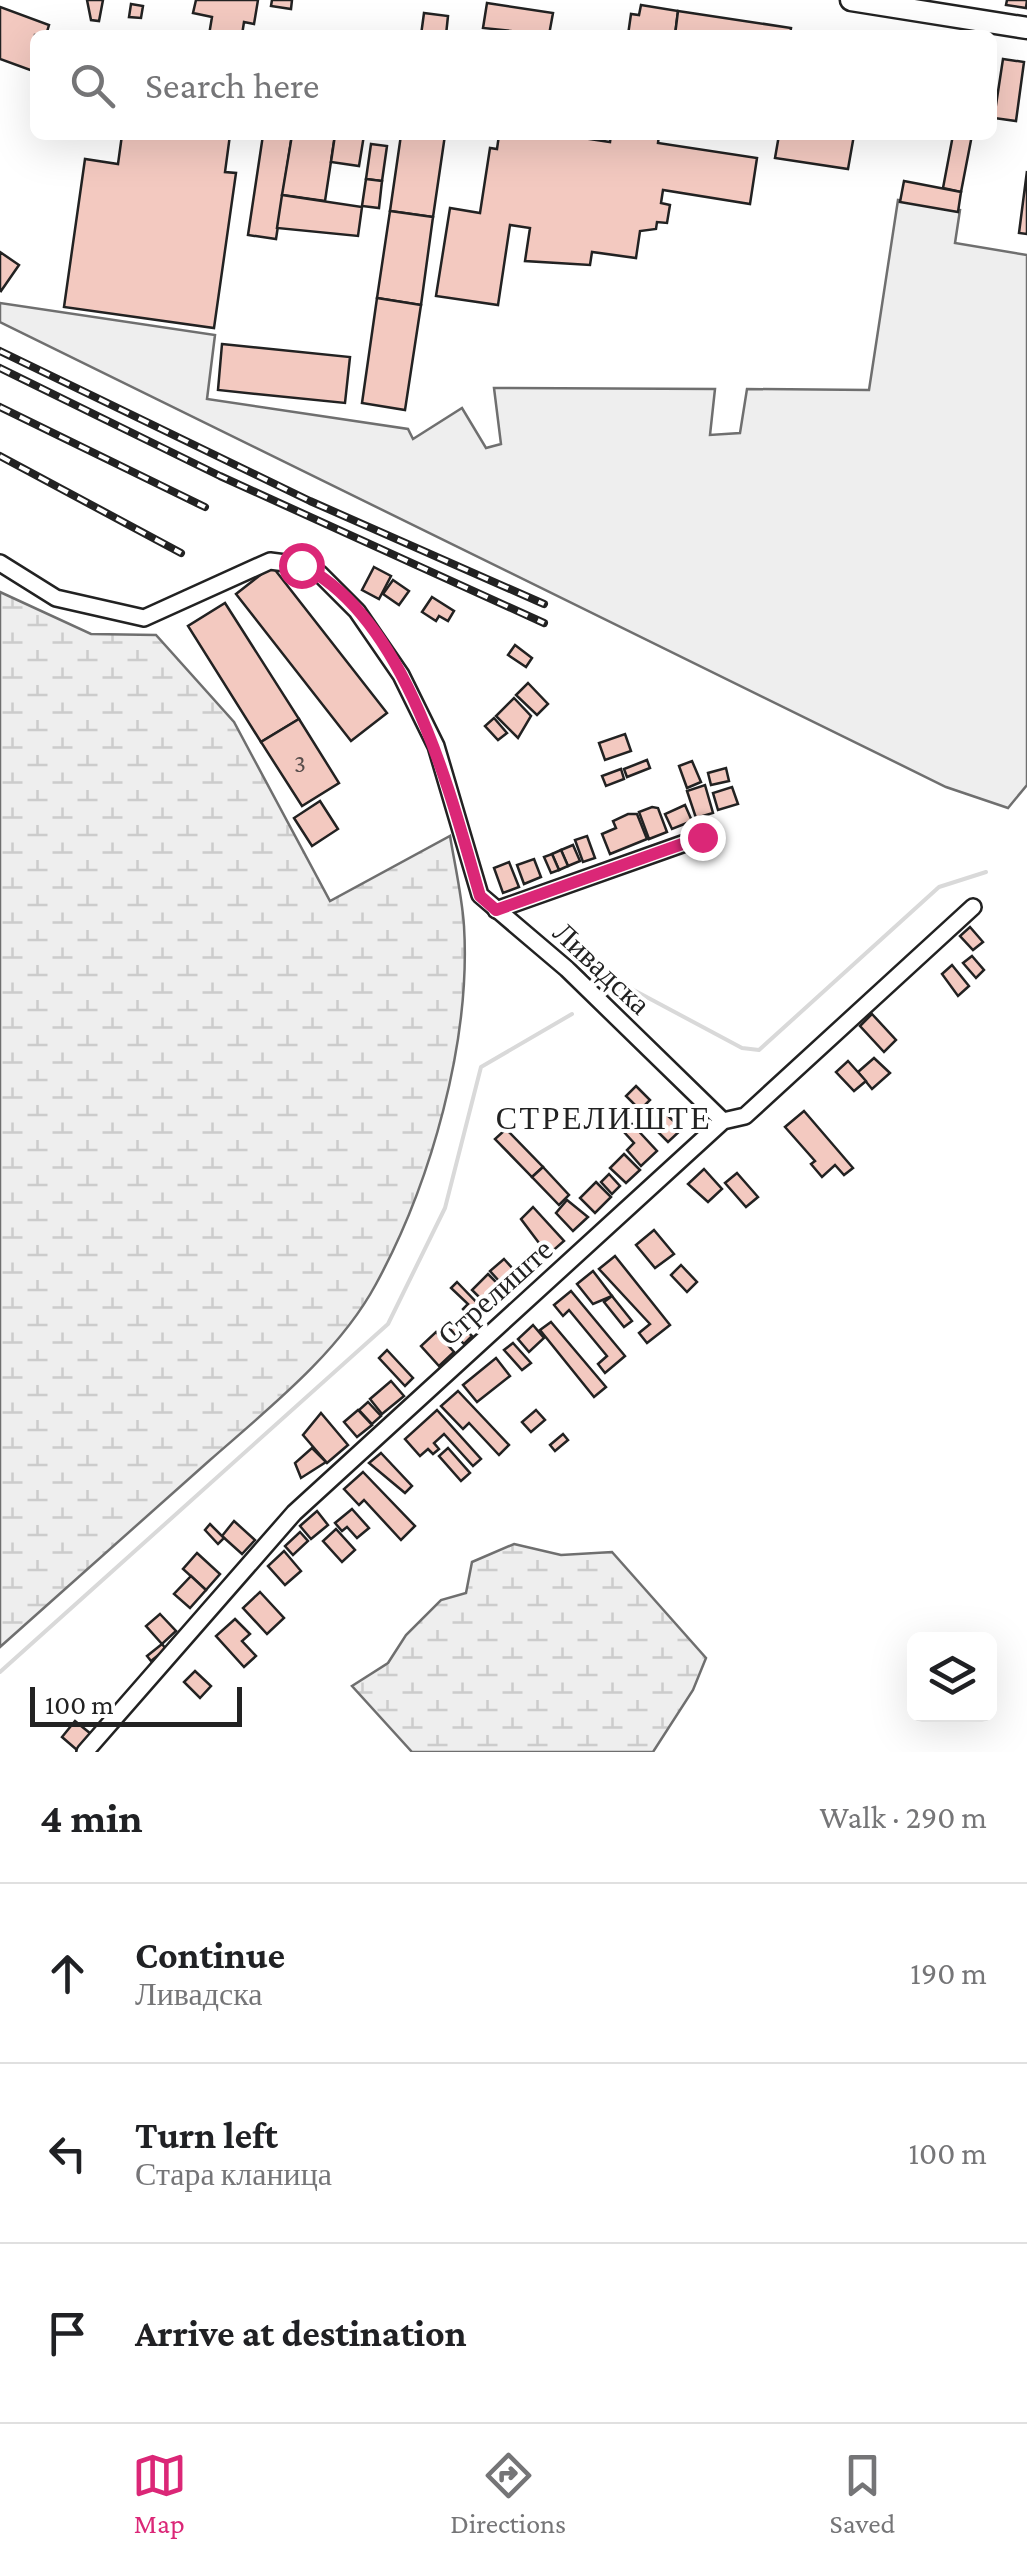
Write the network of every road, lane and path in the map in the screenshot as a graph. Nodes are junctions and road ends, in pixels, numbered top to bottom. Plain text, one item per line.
1 (858, 0) edge
2 (1027, 28) edge
3 (0, 563) edge
4 (702, 837) dead end
5 (972, 906) dead end
6 (496, 910) junction
7 (723, 1121) junction
8 (85, 1752) edge

1 - 2 main road
3 - 6 street, Ливадска
4 - 6 street
5 - 7 street, Стрелиште
6 - 7 street, Ливадска
7 - 8 street, Стрелиште

